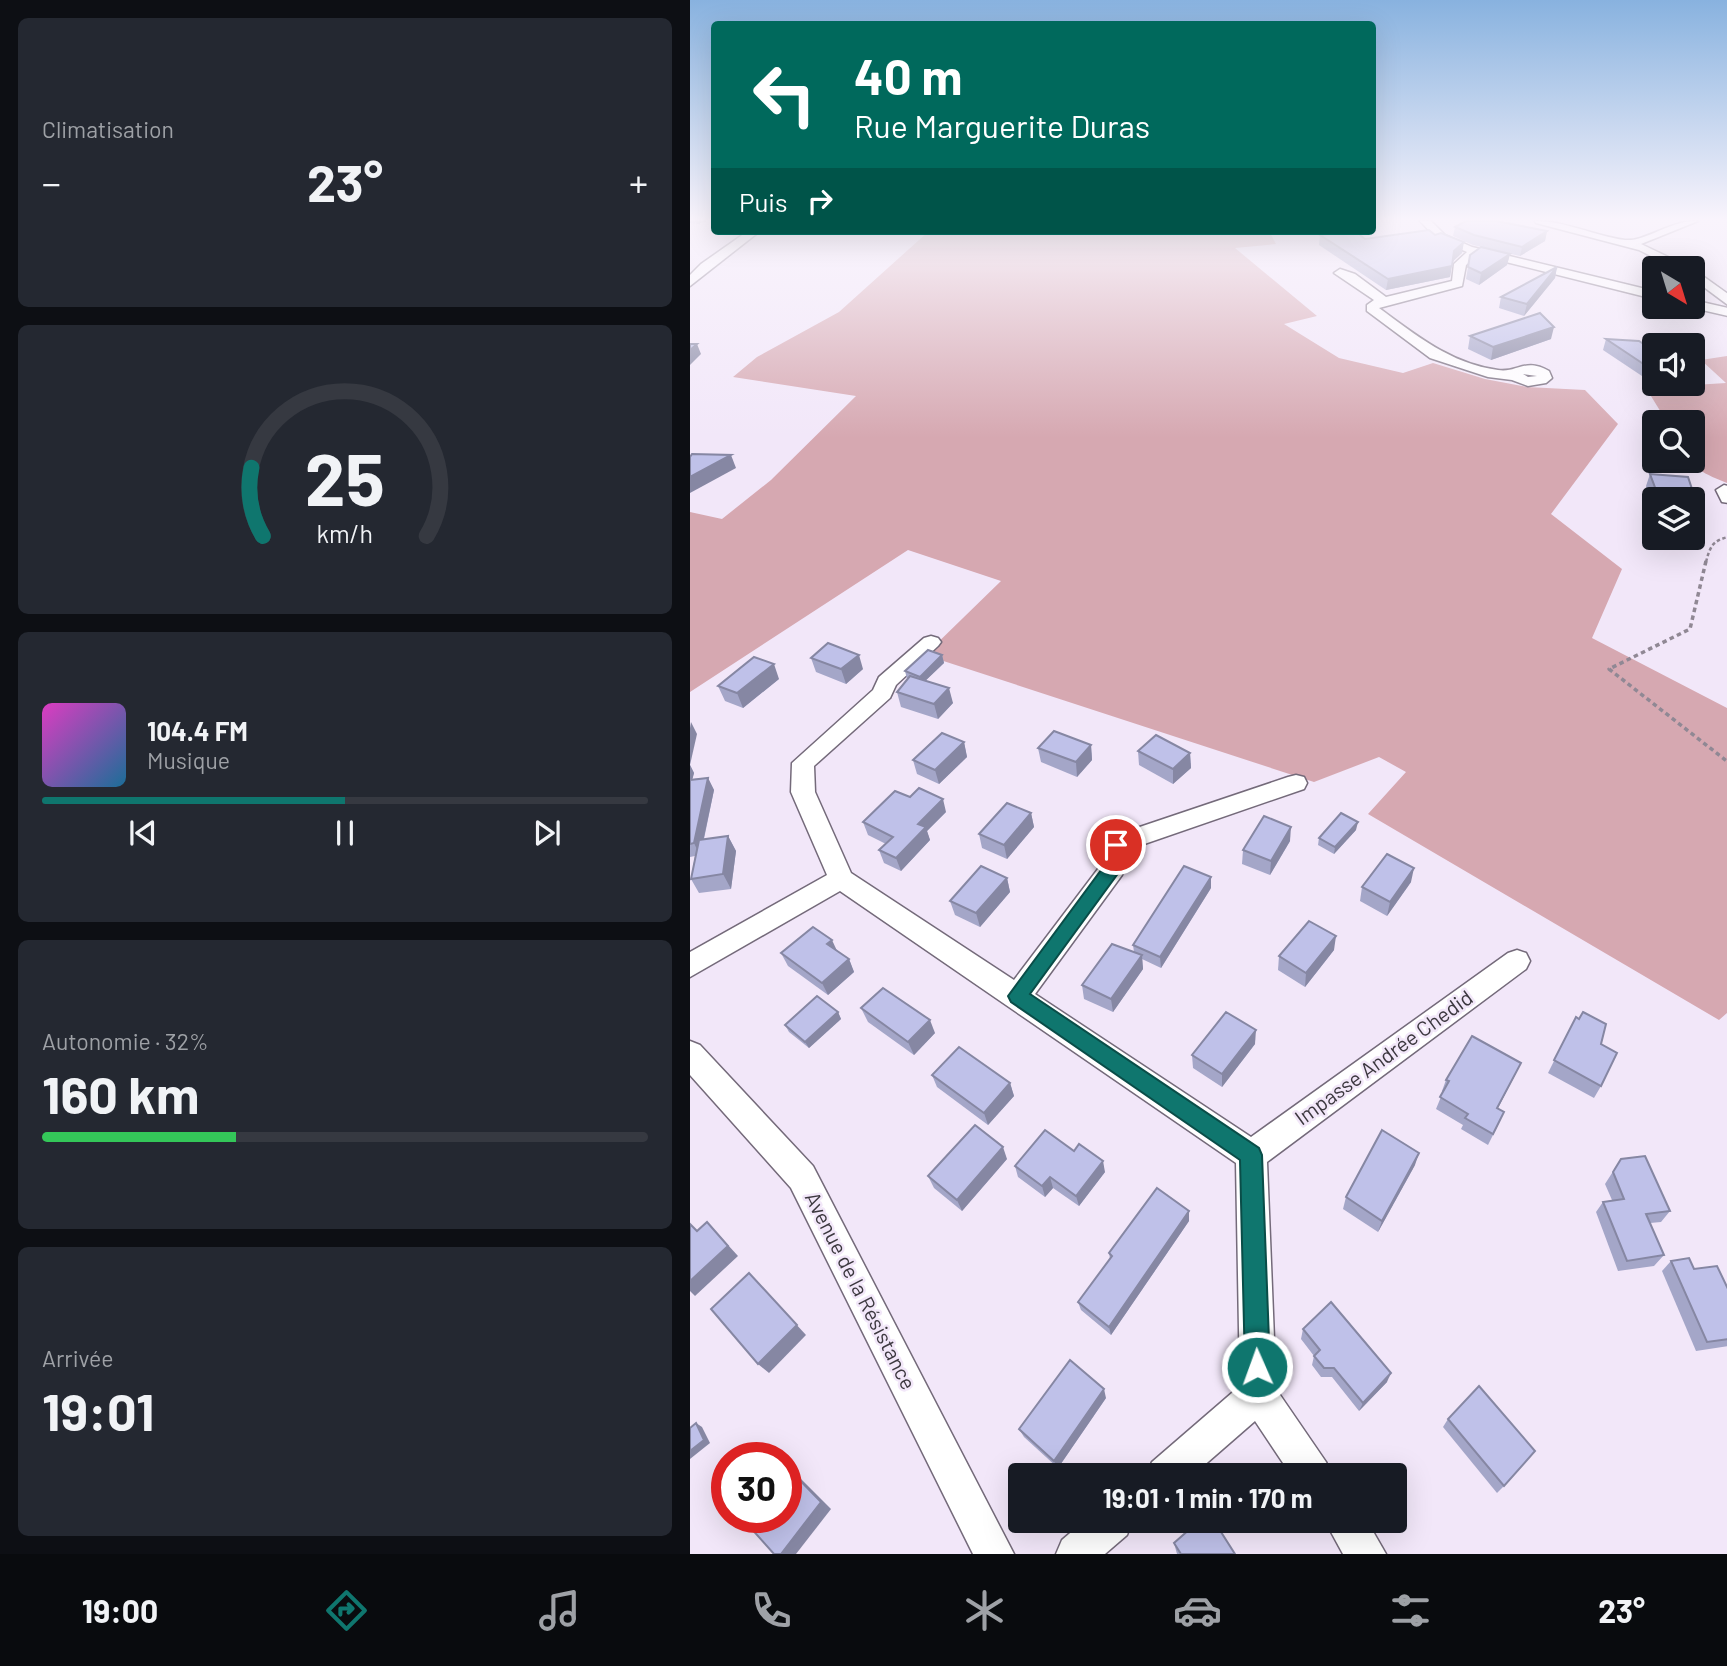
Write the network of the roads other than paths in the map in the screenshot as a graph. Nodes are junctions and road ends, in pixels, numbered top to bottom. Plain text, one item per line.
1 (1374, 294) edge
2 (1415, 294) edge
3 (1384, 301) junction
4 (1705, 307) edge
5 (1728, 312) edge
6 (1515, 376) dead end
7 (931, 642) dead end
8 (1296, 783) dead end
9 (841, 879) junction
10 (1517, 961) dead end
11 (690, 966) edge
12 (1018, 996) junction
13 (690, 1054) edge
14 (1251, 1155) junction
15 (1258, 1394) junction
16 (1179, 1463) edge
17 (1305, 1463) edge
18 (1100, 1533) edge
19 (1352, 1533) edge
20 (994, 1554) edge
21 (1076, 1554) edge
22 (1366, 1554) edge

1 - 3 street
2 - 3 street
3 - 6 street
4 - 5 street
7 - 9 street
8 - 12 street
9 - 11 street
9 - 12 street
10 - 14 street, Impasse Andrée Chedid
12 - 14 street
13 - 20 street, Avenue de la Résistance
14 - 15 street
15 - 16 street
15 - 17 street
18 - 21 street
19 - 22 street

